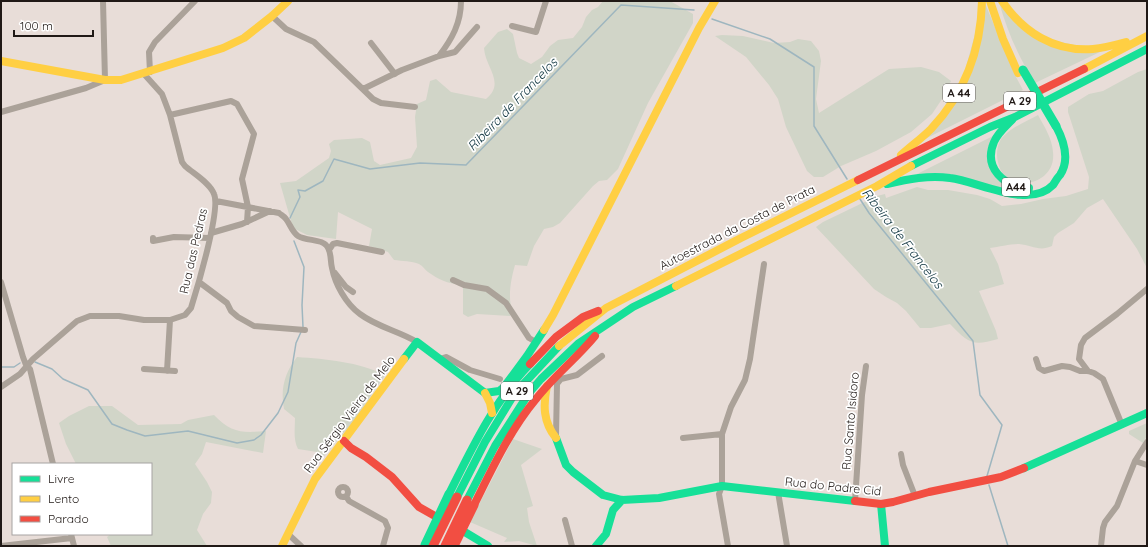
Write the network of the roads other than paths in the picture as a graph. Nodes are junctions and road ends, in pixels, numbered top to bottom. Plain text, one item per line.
1 (103, 1) edge
2 (195, 1) edge
3 (288, 1) edge
4 (461, 1) edge
5 (546, 1) edge
6 (710, 1) edge
7 (715, 1) edge
8 (982, 1) edge
9 (990, 1) edge
10 (996, 1) edge
11 (1002, 1) edge
12 (272, 16) junction
13 (704, 18) junction
14 (512, 26) dead end
15 (477, 27) dead end
16 (1146, 36) edge
17 (371, 43) dead end
18 (1147, 49) edge
19 (439, 56) junction
20 (1, 61) edge
21 (1020, 71) junction
22 (147, 73) junction
23 (395, 74) junction
24 (105, 80) junction
25 (362, 90) junction
26 (415, 107) dead end
27 (1, 112) edge
28 (170, 115) junction
29 (1015, 117) junction
30 (1053, 128) junction
31 (893, 162) junction
32 (877, 186) junction
33 (216, 201) junction
34 (248, 207) junction
35 (270, 210) junction
36 (247, 222) junction
37 (210, 235) junction
38 (153, 238) dead end
39 (329, 250) junction
40 (382, 252) dead end
41 (764, 264) dead end
42 (332, 269) junction
43 (453, 280) dead end
44 (1, 282) edge
45 (199, 282) junction
46 (1147, 289) edge
47 (353, 292) dead end
48 (606, 308) junction
49 (170, 320) junction
50 (602, 327) junction
51 (303, 330) dead end
52 (418, 342) junction
53 (536, 342) junction
54 (602, 356) dead end
55 (440, 359) junction
56 (1036, 359) dead end
57 (1079, 359) junction
58 (26, 365) junction
59 (866, 366) dead end
60 (1070, 367) junction
61 (144, 369) dead end
62 (167, 371) junction
63 (175, 371) dead end
64 (1088, 371) junction
65 (504, 380) junction
66 (547, 385) junction
67 (476, 386) junction
68 (1, 387) edge
69 (485, 394) junction
70 (492, 412) junction
71 (1147, 413) edge
72 (1122, 425) junction
73 (350, 432) junction
74 (722, 434) junction
75 (556, 438) junction
76 (683, 438) dead end
77 (344, 441) junction
78 (1147, 442) edge
79 (353, 448) junction
80 (337, 450) junction
81 (901, 454) dead end
82 (1135, 461) junction
83 (53, 463) edge
84 (1147, 465) edge
85 (722, 486) junction
86 (778, 492) junction
87 (453, 495) junction
88 (346, 496) dead end
89 (915, 496) junction
90 (609, 497) junction
91 (622, 500) junction
92 (855, 501) junction
93 (471, 502) junction
94 (881, 504) junction
95 (613, 510) junction
96 (565, 520) dead end
97 (288, 534) junction
98 (71, 536) edge
99 (1, 546) edge
100 (74, 546) edge
101 (282, 546) edge
102 (301, 546) edge
103 (383, 546) edge
104 (427, 546) edge
105 (445, 546) edge
106 (454, 546) edge
107 (488, 546) edge
108 (572, 546) edge
109 (596, 546) edge
110 (728, 546) edge
111 (787, 546) edge
112 (885, 546) edge
113 (1101, 546) edge

1 - 24 street
2 - 22 street
3 - 12 main road
4 - 19 street
5 - 14 street
6 - 13 main road
7 - 13 main road
8 - 31 main road, A 44
9 - 21 main road
10 - 21 main road
11 - 16 main road
12 - 22 main road
12 - 25 street
13 - 53 main road
15 - 19 street
16 - 31 main road, Autoestrada da Costa de Prata / A 29
17 - 23 street
18 - 29 main road, Autoestrada da Costa de Prata / A 29
19 - 23 street
20 - 24 main road
21 - 30 main road, bridge
22 - 24 main road
22 - 28 street, Rua das Pedras
23 - 25 street
24 - 27 street
25 - 26 street
28 - 33 street, Rua das Pedras
28 - 34 street
29 - 30 main road, A44
29 - 32 main road, Autoestrada da Costa de Prata / A 29
30 - 32 main road
31 - 48 main road, Autoestrada da Costa de Prata / A 29
32 - 50 main road, Autoestrada da Costa de Prata / A 29
33 - 34 street
33 - 37 street, Rua das Pedras
34 - 35 street
34 - 36 street
35 - 36 street
35 - 39 street
36 - 37 street
37 - 38 street
37 - 45 street, Rua das Pedras
39 - 40 street
39 - 42 street
41 - 74 street
42 - 47 street
42 - 52 street
43 - 53 street
44 - 58 street
45 - 49 street, Rua das Pedras
45 - 51 street
46 - 57 street
48 - 70 main road, A 29
48 - 87 main road, Autoestrada da Costa de Prata / A 29
49 - 58 street, Rua das Pedras
49 - 62 street
50 - 66 main road, A 29
50 - 93 main road, Autoestrada da Costa de Prata / A 29
52 - 55 main road
52 - 73 main road, Rua Sérgio Vieira de Melo
53 - 65 main road
54 - 75 street
55 - 65 street
55 - 67 main road
56 - 60 street
57 - 60 street
57 - 64 street
58 - 68 street, Rua das Pedras
58 - 83 street
59 - 92 street, Rua Santo Isidoro
60 - 64 street
61 - 62 street
62 - 63 street
64 - 72 street
65 - 67 main road
65 - 69 main road
66 - 75 main road, Rua do Padre Cid
66 - 93 main road, A 29
67 - 69 main road
69 - 70 main road
70 - 87 main road, A 29
71 - 72 main road, Rua do Padre Cid
72 - 89 main road, Rua do Padre Cid
73 - 77 main road, Rua Sérgio Vieira de Melo
73 - 79 main road
74 - 76 street
74 - 85 street
75 - 90 main road, Rua do Padre Cid
77 - 79 main road
77 - 80 main road, Rua Sérgio Vieira de Melo
78 - 82 street
79 - 80 main road
79 - 107 main road
80 - 97 main road, Rua Sérgio Vieira de Melo
81 - 89 street
82 - 84 street
82 - 113 street
85 - 86 main road, Rua do Padre Cid
85 - 91 main road, Rua do Padre Cid
85 - 110 street
86 - 92 main road, Rua do Padre Cid
86 - 111 street
87 - 104 main road, A 29, bridge
88 - 103 street
89 - 94 main road, Rua do Padre Cid
90 - 91 main road, Rua do Padre Cid
90 - 95 main road
91 - 95 main road
92 - 94 main road, Rua do Padre Cid
93 - 105 main road, Autoestrada da Costa de Prata / A 29, bridge
93 - 106 main road, A 29, bridge
94 - 112 main road
95 - 109 main road
96 - 108 street
97 - 101 main road, Rua Sérgio Vieira de Melo
97 - 102 street
98 - 99 street
98 - 100 street

